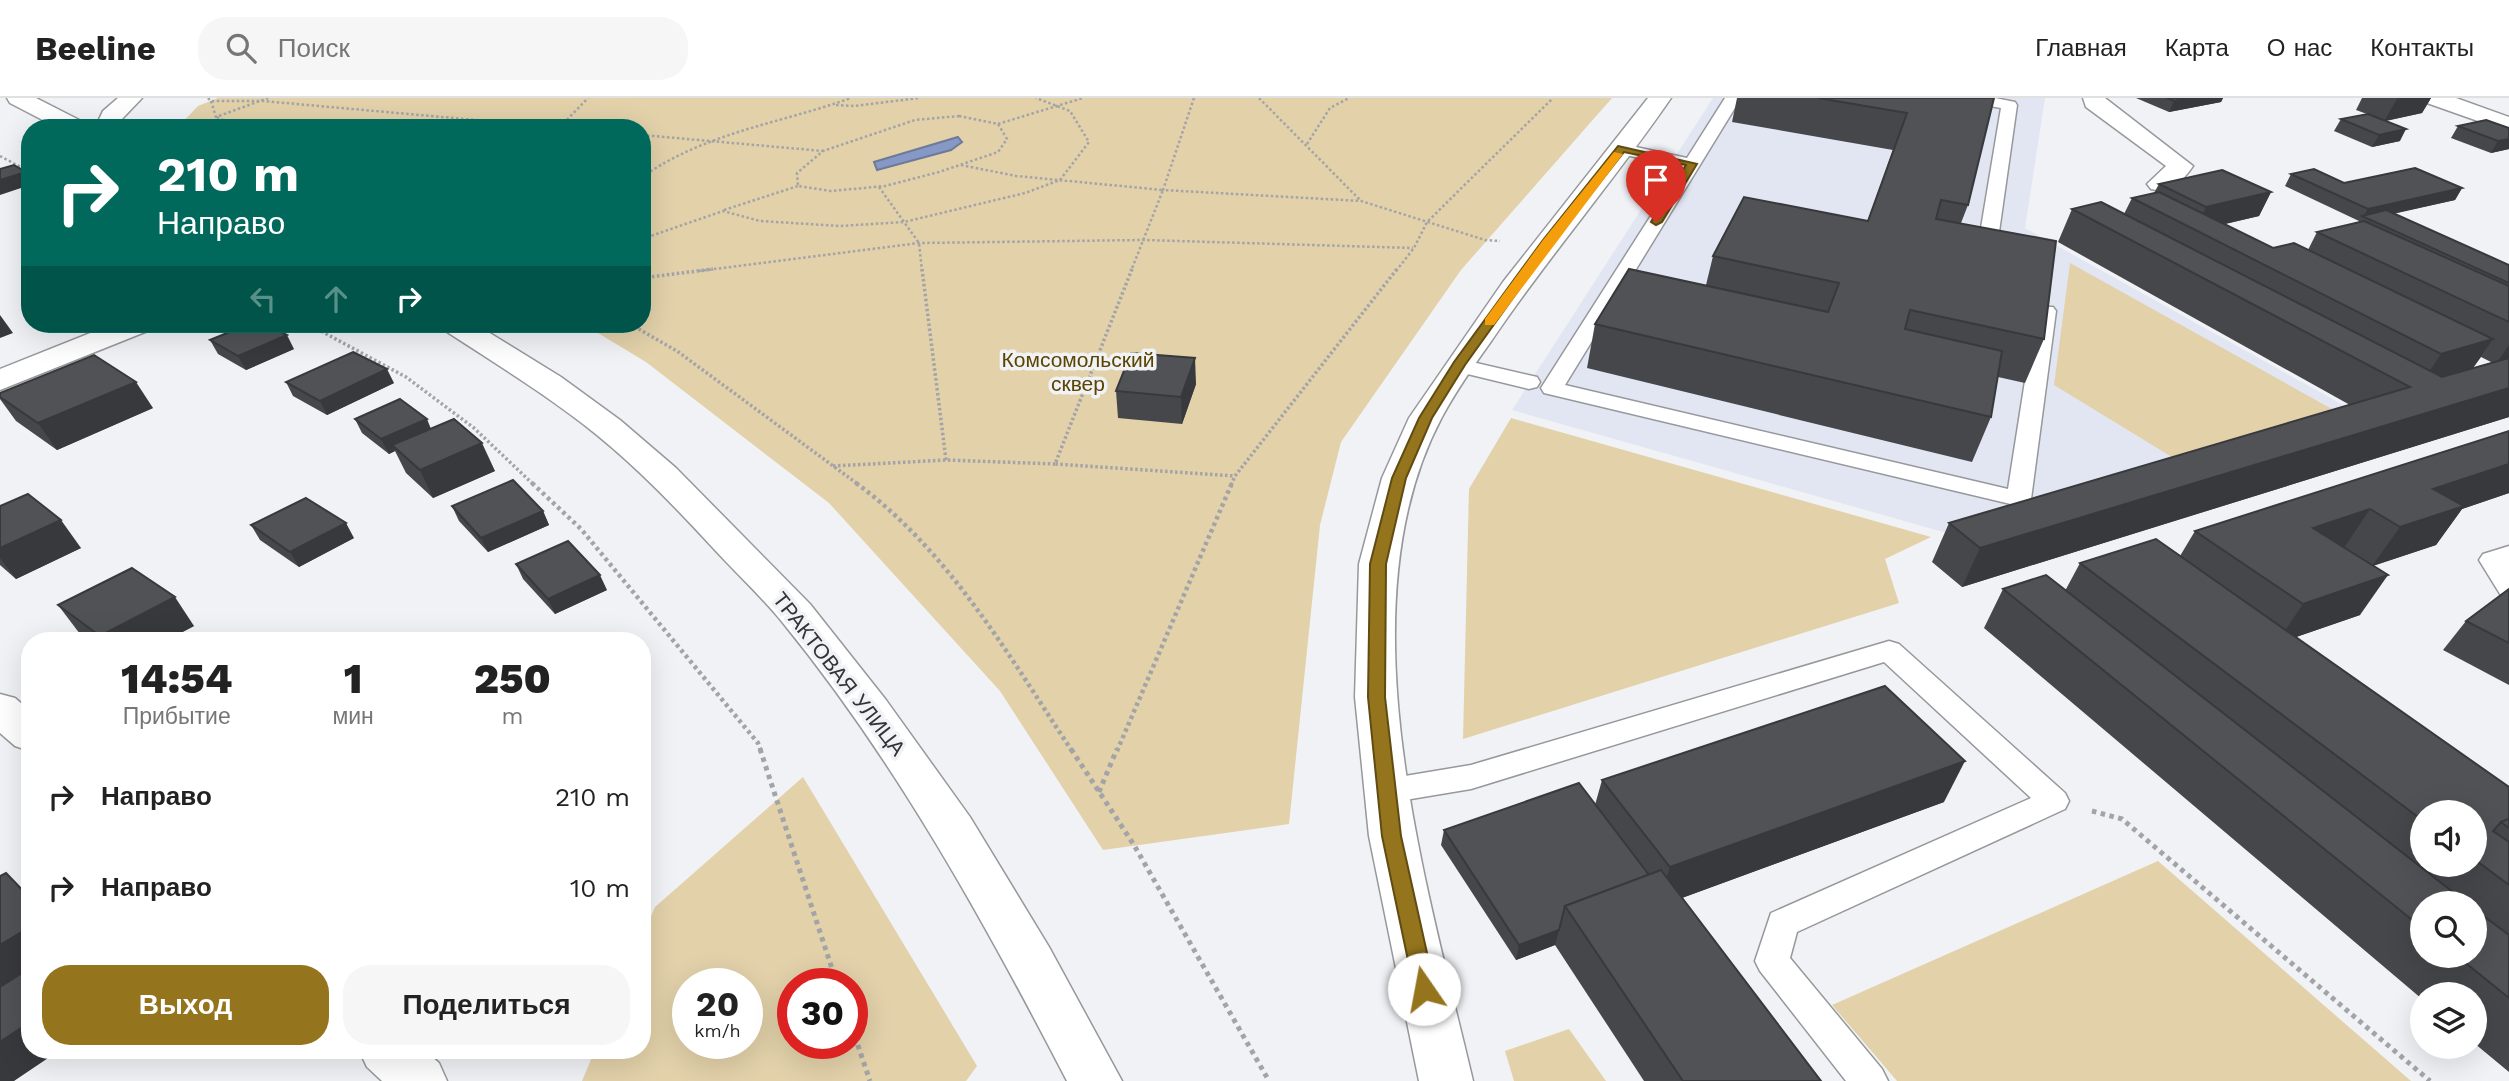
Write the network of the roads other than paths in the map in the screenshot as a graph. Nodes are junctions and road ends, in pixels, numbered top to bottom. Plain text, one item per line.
1 (18, 98) edge
2 (131, 98) edge
3 (1660, 98) edge
4 (1734, 98) edge
5 (1967, 98) edge
6 (2094, 98) edge
7 (2435, 98) edge
8 (59, 119) edge
9 (110, 119) edge
10 (2509, 125) edge
11 (1622, 149) junction
12 (1692, 164) junction
13 (2160, 184) edge
14 (2031, 260) edge
15 (2049, 287) edge
16 (117, 333) edge
17 (469, 333) edge
18 (1459, 365) junction
19 (0, 380) edge
20 (1530, 382) dead end
21 (2509, 554) edge
22 (2509, 588) edge
23 (0, 709) edge
24 (21, 727) edge
25 (1387, 791) junction
26 (396, 1059) edge
27 (420, 1081) edge
28 (1095, 1081) edge
29 (1446, 1081) edge
30 (1869, 1081) edge

1 - 8 street
2 - 9 street
3 - 11 street
4 - 12 lane
5 - 14 lane
6 - 13 street
7 - 10 street
11 - 12 lane
11 - 18 street
12 - 15 lane
16 - 19 street
17 - 28 street, ТРАКТОВАЯ УЛИЦА
18 - 20 lane
18 - 25 street
21 - 22 lane
23 - 24 street
25 - 29 street
25 - 30 lane
26 - 27 street

